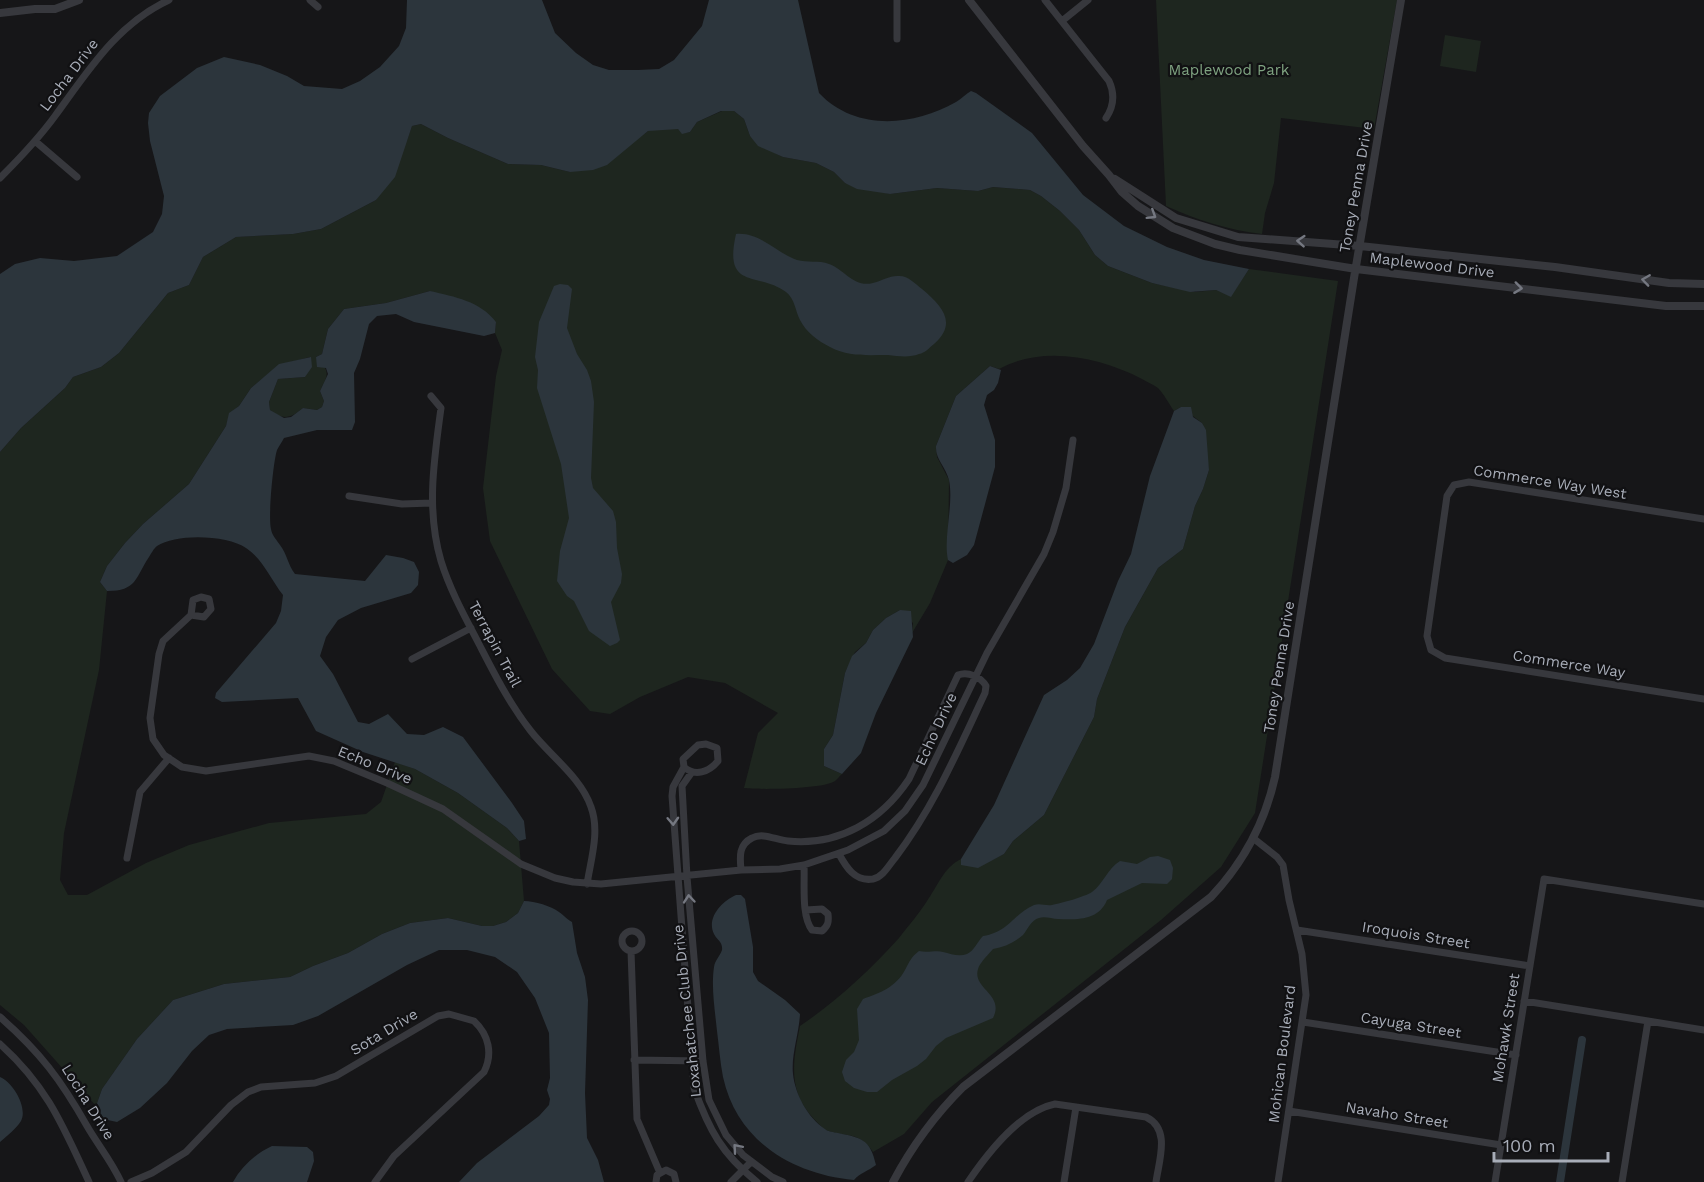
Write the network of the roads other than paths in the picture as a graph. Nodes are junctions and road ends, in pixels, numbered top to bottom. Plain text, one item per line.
1 (79, 0) edge
2 (169, 0) edge
3 (310, 0) edge
4 (897, 0) edge
5 (969, 0) edge
6 (1045, 0) edge
7 (1088, 0) edge
8 (1401, 0) edge
9 (318, 8) dead end
10 (0, 13) edge
11 (1062, 21) junction
12 (897, 39) dead end
13 (1106, 118) dead end
14 (35, 141) junction
15 (1109, 175) junction
16 (0, 177) edge
17 (76, 177) dead end
18 (1360, 246) junction
19 (1356, 269) junction
20 (1704, 284) edge
21 (1704, 306) edge
22 (431, 396) dead end
23 (1073, 440) dead end
24 (349, 496) dead end
25 (432, 503) junction
26 (1704, 519) edge
27 (191, 615) dead end
28 (471, 628) junction
29 (1431, 650) joint
30 (412, 659) dead end
31 (975, 677) junction
32 (1704, 699) edge
33 (168, 758) junction
34 (684, 767) junction
35 (692, 772) junction
36 (1252, 838) junction
37 (839, 854) junction
38 (127, 858) dead end
39 (804, 865) junction
40 (741, 870) junction
41 (687, 877) junction
42 (677, 878) junction
43 (587, 884) junction
44 (1704, 904) edge
45 (806, 910) dead end
46 (1297, 930) junction
47 (631, 951) dead end
48 (1530, 966) junction
49 (1524, 1000) junction
50 (0, 1017) edge
51 (1648, 1021) junction
52 (1303, 1022) junction
53 (1704, 1030) edge
54 (0, 1044) edge
55 (1516, 1055) junction
56 (634, 1060) junction
57 (692, 1061) junction
58 (703, 1061) junction
59 (1076, 1107) junction
60 (1289, 1111) junction
61 (1501, 1145) junction
62 (751, 1162) junction
63 (742, 1170) junction
64 (660, 1173) junction
65 (88, 1182) edge
66 (122, 1182) edge
67 (131, 1182) edge
68 (375, 1182) edge
69 (656, 1182) edge
70 (676, 1182) edge
71 (731, 1182) edge
72 (757, 1182) edge
73 (783, 1182) edge
74 (893, 1182) edge
75 (968, 1182) edge
76 (1064, 1182) edge
77 (1156, 1182) edge
78 (1278, 1182) edge
79 (1495, 1182) edge
80 (1622, 1182) edge

1 - 10 street
2 - 14 street, Locha Drive
3 - 9 street
4 - 12 street
5 - 15 street, Maplewood Drive
6 - 11 street
7 - 11 street
8 - 18 street, Toney Penna Drive
11 - 13 street
14 - 16 street, Locha Drive
14 - 17 street
18 -> 15 street, Maplewood Drive
15 -> 19 street, Maplewood Drive
18 - 19 street, Toney Penna Drive
20 -> 18 street, Maplewood Drive
19 -> 21 street, Maplewood Drive
19 - 36 street, Toney Penna Drive
22 - 25 street, Terrapin Trail
23 - 31 street, Echo Drive
24 - 25 street
25 - 28 street, Terrapin Trail
26 - 29 street, Commerce Way West
27 - 33 street
28 - 30 street
28 - 43 street, Terrapin Trail
29 - 32 street, Commerce Way
31 - 37 street, Echo Drive
31 - 37 street
31 - 40 street
33 - 38 street
33 - 43 street, Echo Drive
34 - 35 street
34 - 35 street
34 -> 42 street
35 - 41 street
36 - 46 street, Mohican Boulevard
36 - 74 street, Toney Penna Drive
37 - 39 street, Echo Drive
39 - 40 street, Echo Drive
39 - 45 street
40 - 41 street, Echo Drive
41 - 42 street, Echo Drive
58 -> 41 street, Loxahatchee Club Drive
42 - 43 street, Echo Drive
42 - 57 street, Loxahatchee Club Drive
44 - 48 street, Mohawk Street
46 - 48 street, Iroquois Street
46 - 52 street, Mohican Boulevard
47 - 56 street
48 - 49 street, Mohawk Street
49 - 51 street
49 - 55 street, Mohawk Street
50 - 66 street, Locha Drive
51 - 53 street
51 - 80 street
52 - 55 street, Cayuga Street
52 - 60 street, Mohican Boulevard
54 - 65 street
55 - 61 street, Mohawk Street
56 - 57 street
56 - 64 street
57 - 58 street
57 - 63 street, Loxahatchee Club Drive
62 -> 58 street, Loxahatchee Club Drive
59 - 75 street
59 - 76 street
59 - 77 street
60 - 61 street, Navaho Street
60 - 78 street, Mohican Boulevard
61 - 79 street, Mohawk Street
62 - 63 street
62 - 73 street, Loxahatchee Club Drive
63 - 71 street
63 - 72 street, Loxahatchee Club Drive
64 - 69 street
64 - 70 street
67 - 68 street, Sota Drive

